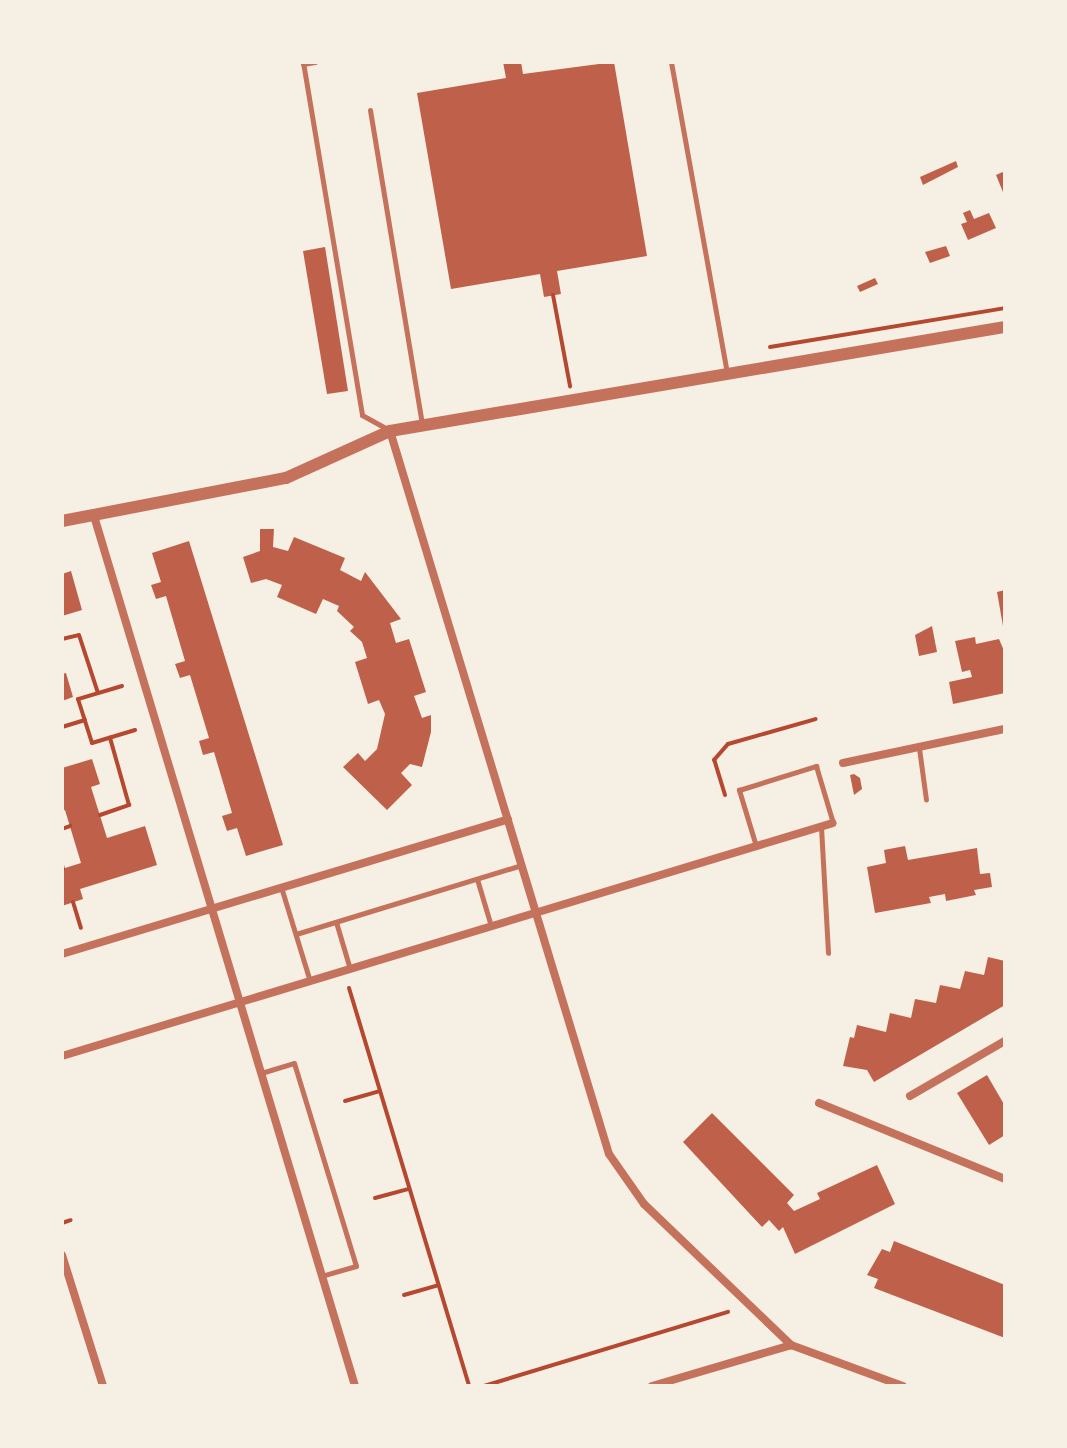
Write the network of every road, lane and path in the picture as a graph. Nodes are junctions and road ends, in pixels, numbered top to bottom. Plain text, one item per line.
1 (315, 62) edge
2 (671, 62) edge
3 (303, 63) edge
4 (370, 110) dead end
5 (553, 295) dead end
6 (1005, 308) edge
7 (1005, 327) edge
8 (770, 347) dead end
9 (728, 374) junction
10 (572, 400) junction
11 (422, 425) junction
12 (390, 431) junction
13 (94, 516) junction
14 (62, 521) edge
15 (62, 639) edge
16 (122, 686) dead end
17 (98, 693) junction
18 (816, 719) dead end
19 (85, 720) junction
20 (62, 727) edge
21 (1005, 729) edge
22 (135, 730) dead end
23 (110, 738) junction
24 (918, 747) junction
25 (843, 763) dead end
26 (726, 800) dead end
27 (926, 800) dead end
28 (100, 815) dead end
29 (508, 819) junction
30 (833, 823) joint
31 (70, 826) dead end
32 (821, 826) junction
33 (62, 829) edge
34 (756, 846) junction
35 (522, 865) junction
36 (477, 879) junction
37 (281, 887) junction
38 (73, 902) dead end
39 (212, 908) junction
40 (537, 914) junction
41 (336, 922) junction
42 (491, 927) junction
43 (81, 928) dead end
44 (296, 934) junction
45 (828, 953) dead end
46 (62, 954) edge
47 (350, 970) junction
48 (311, 981) junction
49 (349, 988) dead end
50 (240, 1003) junction
51 (1005, 1041) edge
52 (62, 1056) edge
53 (261, 1073) junction
54 (380, 1091) junction
55 (910, 1096) dead end
56 (345, 1101) dead end
57 (819, 1103) dead end
58 (1005, 1179) edge
59 (409, 1189) junction
60 (375, 1198) dead end
61 (71, 1220) dead end
62 (62, 1223) edge
63 (62, 1255) edge
64 (322, 1276) junction
65 (438, 1285) junction
66 (404, 1295) dead end
67 (728, 1312) dead end
68 (791, 1345) junction
69 (103, 1386) edge
70 (355, 1386) edge
71 (469, 1386) edge
72 (484, 1386) edge
73 (652, 1386) edge
74 (903, 1386) edge

1 - 3 lane
2 - 9 lane
3 - 12 lane
4 - 11 lane
5 - 10 path
6 - 8 path
7 - 9 street
9 - 10 street
10 - 11 street
11 - 12 street
12 - 13 street
12 - 29 street
13 - 14 street
13 - 39 street
15 - 17 path
16 - 17 path
17 - 19 path
18 - 26 path
19 - 20 path
19 - 23 path
21 - 24 street
22 - 23 path
23 - 28 path
24 - 25 street
24 - 27 lane
29 - 35 street
29 - 37 street
30 - 32 street
30 - 34 lane
31 - 33 path
32 - 34 street
32 - 45 lane
34 - 40 street
35 - 36 lane
35 - 40 street
36 - 41 lane
36 - 42 lane
37 - 39 street
37 - 44 lane
38 - 43 path
39 - 46 street
39 - 50 street
40 - 42 street
40 - 68 street
41 - 44 lane
41 - 47 lane
42 - 47 street
44 - 48 lane
47 - 48 street
48 - 50 street
49 - 54 path
50 - 52 street
50 - 53 street
51 - 55 street
53 - 64 street
53 - 64 lane
54 - 56 path
54 - 59 path
57 - 58 street
59 - 60 path
59 - 65 path
61 - 62 path
63 - 69 street
64 - 70 street
65 - 66 path
65 - 71 path
67 - 72 path
68 - 73 street
68 - 74 street

